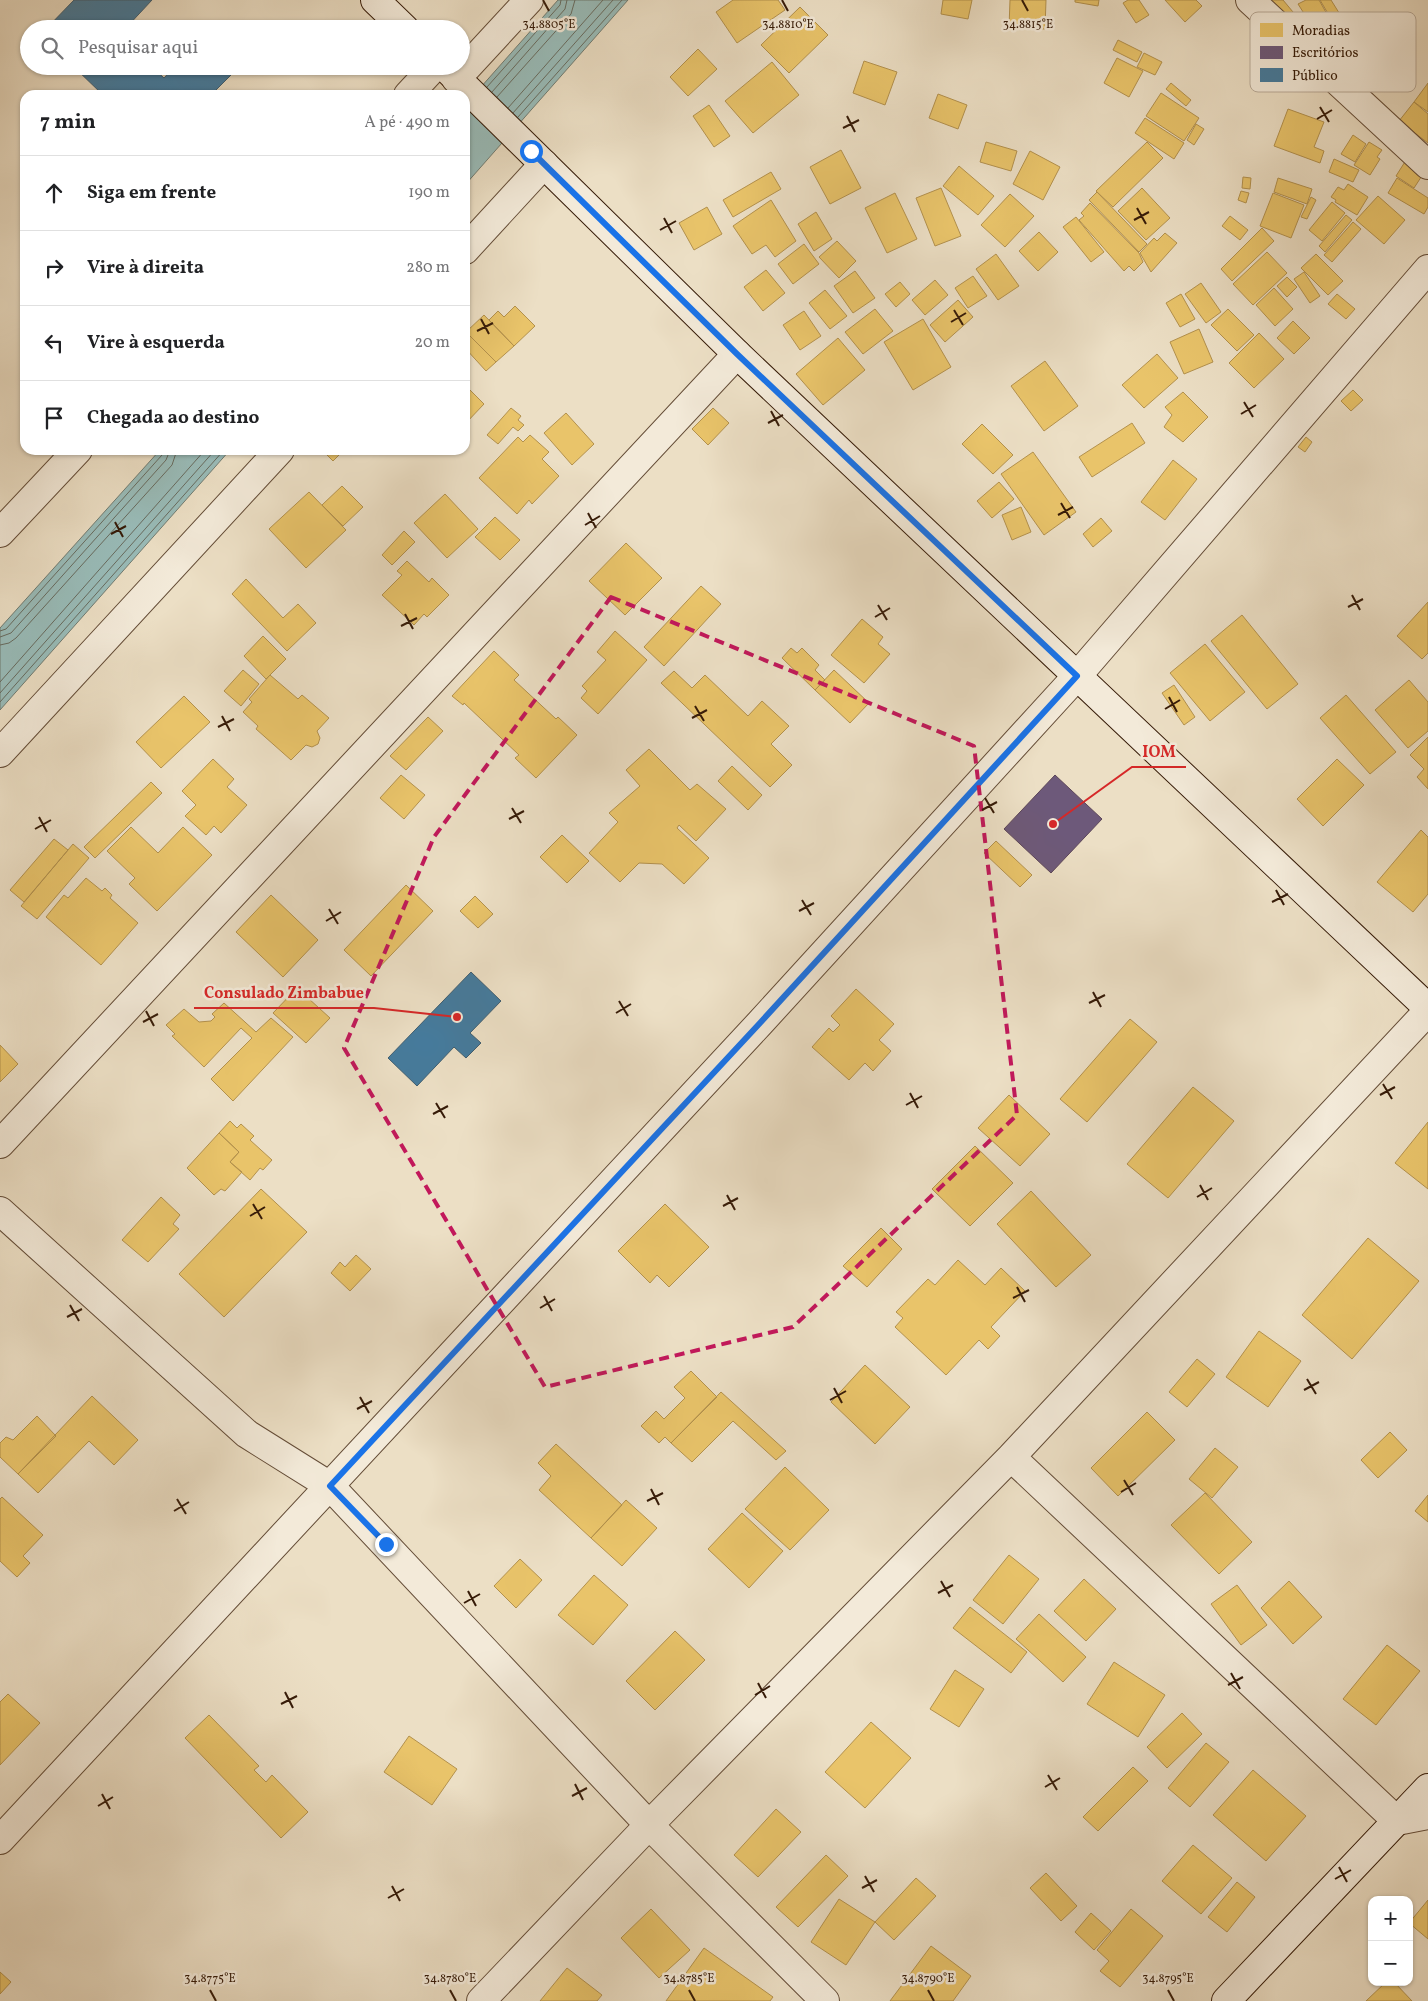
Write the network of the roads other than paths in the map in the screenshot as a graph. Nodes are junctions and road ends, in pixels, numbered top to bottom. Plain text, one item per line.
1 (376, 0) edge
2 (530, 0) edge
3 (1250, 0) edge
4 (1263, 12) edge
5 (396, 20) edge
6 (470, 58) edge
7 (451, 76) edge
8 (419, 90) edge
9 (466, 90) edge
10 (1349, 92) edge
11 (470, 94) edge
12 (538, 157) junction
13 (1428, 165) edge
14 (470, 244) edge
15 (1428, 270) edge
16 (737, 354) junction
17 (73, 455) edge
18 (275, 455) edge
19 (0, 534) edge
20 (1077, 676) junction
21 (0, 753) edge
22 (1428, 1009) edge
23 (0, 1144) edge
24 (0, 1211) edge
25 (1011, 1457) junction
26 (330, 1486) junction
27 (1428, 1788) edge
28 (1428, 1815) edge
29 (1397, 1820) junction
30 (649, 1825) junction
31 (0, 1840) edge
32 (481, 2001) edge
33 (824, 2001) edge
34 (1226, 2001) edge

1 - 5 street
2 - 6 street
3 - 4 street
7 - 8 street
7 - 9 street
10 - 13 street
11 - 12 street
12 - 14 street
12 - 16 street
15 - 20 street
16 - 20 street
16 - 23 street
17 - 19 street
18 - 21 street
20 - 22 street
20 - 26 street
22 - 25 street
24 - 26 street
25 - 29 street
25 - 30 street
26 - 30 street
26 - 31 street
27 - 29 street
28 - 29 street
29 - 34 street
30 - 32 street
30 - 33 street

